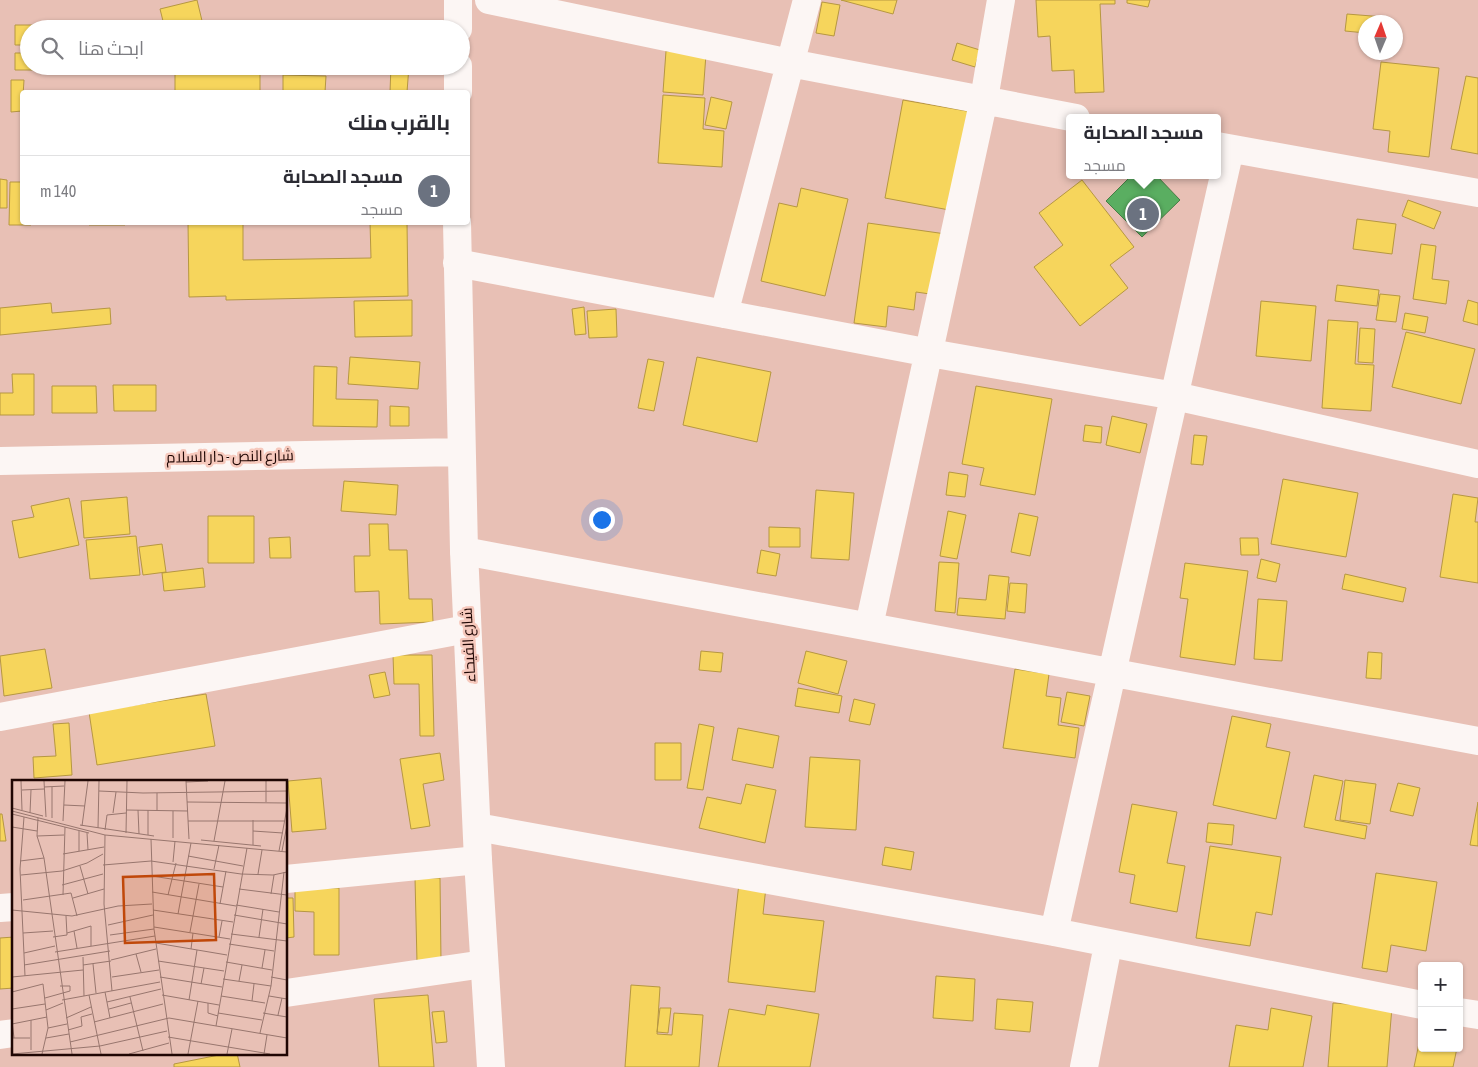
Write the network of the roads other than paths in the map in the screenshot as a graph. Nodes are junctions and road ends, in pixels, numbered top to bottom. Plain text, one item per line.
1 (458, 0) edge
2 (489, 0) edge
3 (807, 0) edge
4 (1001, 0) edge
5 (458, 20) edge
6 (790, 63) junction
7 (458, 75) edge
8 (458, 90) edge
9 (984, 99) junction
10 (1066, 116) edge
11 (1223, 147) edge
12 (1217, 179) edge
13 (1478, 194) edge
14 (457, 225) edge
15 (457, 263) junction
16 (724, 314) junction
17 (930, 353) junction
18 (1175, 396) junction
19 (460, 452) junction
20 (0, 461) edge
21 (1478, 464) edge
22 (464, 551) junction
23 (869, 626) junction
24 (467, 629) junction
25 (1110, 673) junction
26 (0, 717) edge
27 (1478, 741) edge
28 (477, 827) junction
29 (478, 860) junction
30 (288, 879) edge
31 (1054, 932) junction
32 (1108, 945) junction
33 (484, 964) junction
34 (288, 993) edge
35 (1418, 1004) edge
36 (1463, 1013) edge
37 (1478, 1015) edge
38 (491, 1067) edge
39 (1084, 1067) edge

1 - 5 street
2 - 6 street
3 - 6 street
4 - 9 street
6 - 9 street
6 - 16 street
7 - 8 street
9 - 10 street
9 - 17 street
11 - 13 street
12 - 18 street
14 - 15 street, شارع الفيحاء
15 - 16 street
15 - 19 street, شارع الفيحاء
16 - 17 street
17 - 18 street
17 - 23 street
18 - 21 street
18 - 25 street
19 - 20 street, شارع النص - دار السلام
19 - 22 street, شارع الفيحاء
22 - 23 street
22 - 24 street, شارع الفيحاء
23 - 25 street
24 - 26 street
24 - 28 street, شارع الفيحاء
25 - 27 street
25 - 31 street
28 - 29 street, شارع الفيحاء
28 - 31 street
29 - 30 street
29 - 33 street, شارع الفيحاء
31 - 32 street
32 - 35 street
32 - 39 street
33 - 34 street
33 - 38 street, شارع الفيحاء
36 - 37 street

